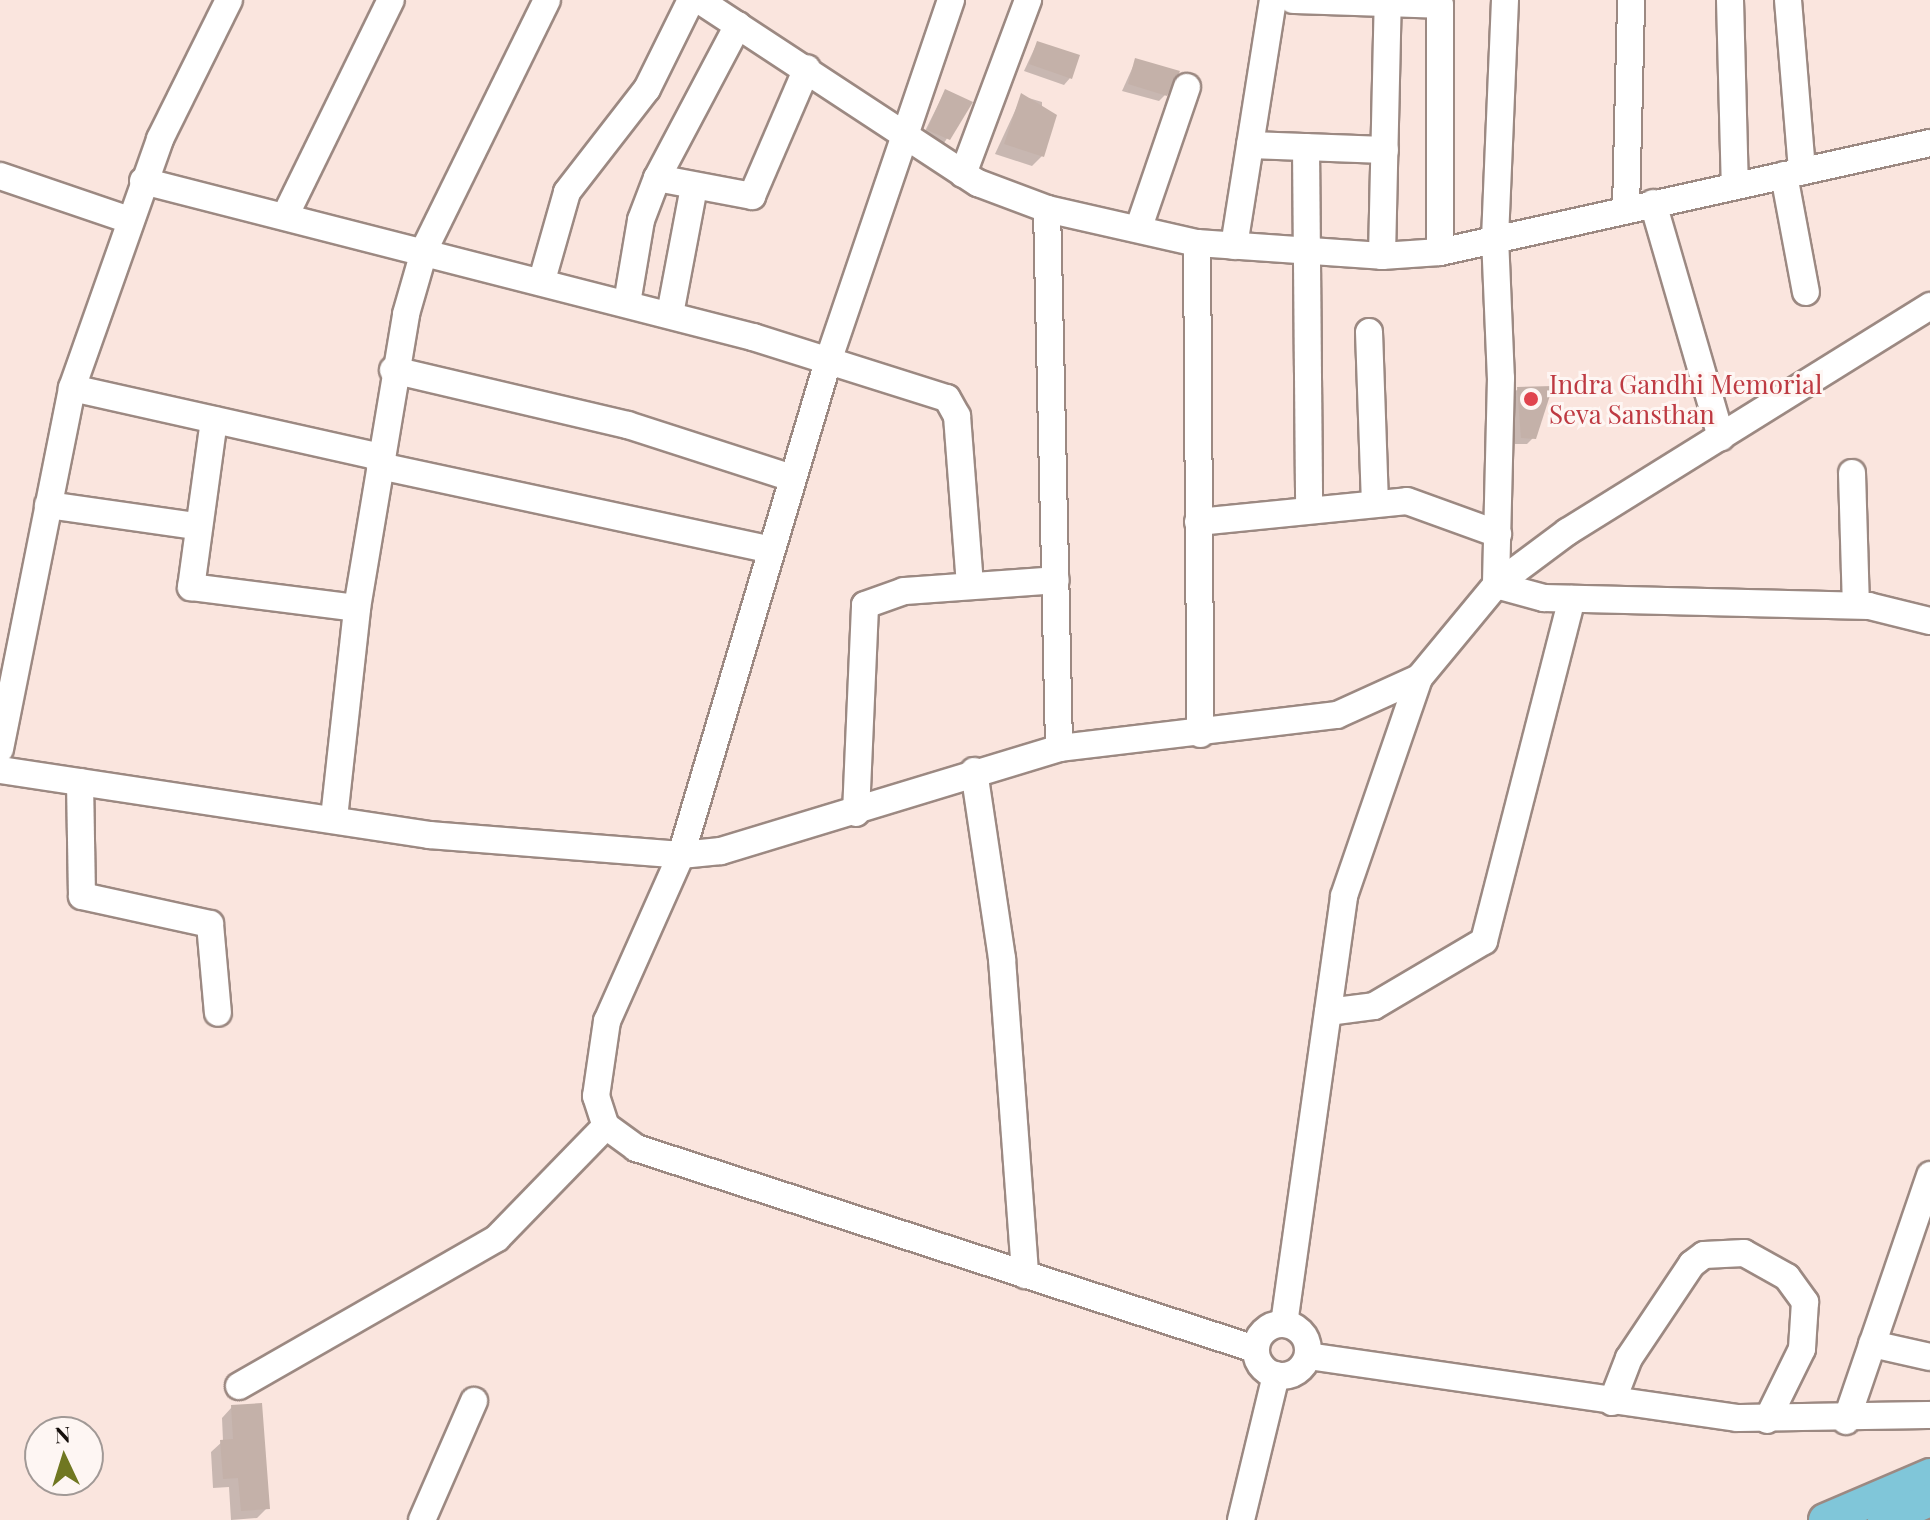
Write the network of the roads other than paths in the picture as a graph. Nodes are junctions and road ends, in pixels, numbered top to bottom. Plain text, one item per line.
1 (229, 0) edge
2 (391, 0) edge
3 (547, 0) edge
4 (691, 0) edge
5 (699, 0) edge
6 (951, 0) edge
7 (1028, 0) edge
8 (1273, 0) edge
9 (1293, 0) edge
10 (1388, 0) edge
11 (1505, 0) edge
12 (1631, 0) edge
13 (1730, 0) edge
14 (1788, 0) edge
15 (738, 25) junction
16 (807, 68) junction
17 (1187, 87) dead end
18 (907, 139) junction
19 (1930, 143) edge
20 (1250, 145) junction
21 (1306, 147) junction
22 (1385, 150) junction
23 (1793, 173) junction
24 (963, 174) junction
25 (0, 176) edge
26 (657, 178) junction
27 (143, 181) junction
28 (1735, 185) junction
29 (694, 187) junction
30 (1653, 203) junction
31 (1047, 209) junction
32 (1626, 209) junction
33 (286, 214) junction
34 (129, 220) junction
35 (1139, 227) junction
36 (1495, 237) junction
37 (1197, 243) junction
38 (1234, 246) junction
39 (425, 248) junction
40 (1305, 251) junction
41 (1440, 252) junction
42 (1382, 256) junction
43 (542, 280) junction
44 (1806, 292) dead end
45 (627, 303) junction
46 (1930, 306) edge
47 (670, 314) junction
48 (1369, 332) dead end
49 (829, 358) junction
50 (393, 370) junction
51 (72, 388) junction
52 (214, 420) junction
53 (1721, 437) junction
54 (381, 461) junction
55 (1852, 473) dead end
56 (792, 478) junction
57 (1375, 503) junction
58 (48, 505) junction
59 (1309, 508) junction
60 (1198, 522) junction
61 (196, 526) junction
62 (1498, 534) junction
63 (771, 550) junction
64 (1056, 580) junction
65 (1496, 585) junction
66 (970, 586) junction
67 (1572, 599) junction
68 (1856, 605) junction
69 (357, 608) junction
70 (1930, 621) edge
71 (1419, 678) junction
72 (1200, 734) junction
73 (1059, 748) junction
74 (0, 749) edge
75 (0, 770) edge
76 (974, 771) junction
77 (80, 782) junction
78 (856, 813) junction
79 (334, 818) junction
80 (681, 855) junction
81 (1328, 1012) junction
82 (218, 1013) dead end
83 (606, 1126) junction
84 (1930, 1175) edge
85 (1921, 1232) edge
86 (1025, 1275) junction
87 (1284, 1324) junction
88 (1872, 1344) junction
89 (1255, 1349) junction
90 (1308, 1356) junction
91 (1930, 1357) edge
92 (1276, 1375) junction
93 (239, 1386) dead end
94 (474, 1401) dead end
95 (1612, 1402) junction
96 (1930, 1415) edge
97 (1767, 1420) junction
98 (1846, 1421) junction
99 (1930, 1475) edge
100 (1930, 1500) edge
101 (1869, 1515) edge
102 (422, 1520) edge
103 (1241, 1520) edge
104 (1825, 1520) edge

1 - 27 street
2 - 33 street
3 - 39 street
4 - 43 street
5 - 15 street
6 - 18 street
7 - 24 street
8 - 20 street
9 - 10 street
10 - 22 street
10 - 41 street
11 - 36 street
12 - 32 street
13 - 28 street
14 - 23 street
15 - 16 street
15 - 26 street
16 - 18 street
16 - 29 street
17 - 35 street
18 - 24 street
18 - 49 street
19 - 23 street
20 - 21 street
20 - 38 street
21 - 22 street
21 - 40 street
22 - 42 street
23 - 28 street
23 - 44 street
24 - 31 street
25 - 34 street
26 - 29 street
26 - 45 street
27 - 33 street
27 - 34 street
28 - 30 street
29 - 47 street
30 - 32 street
30 - 53 street
31 - 35 street
31 - 64 street
32 - 36 street
33 - 39 street
34 - 51 street
35 - 37 street
36 - 41 street
36 - 62 street
37 - 38 street
37 - 60 street
38 - 40 street
39 - 43 street
39 - 50 street
40 - 42 street
40 - 59 street
41 - 42 street
43 - 45 street
45 - 47 street
46 - 53 street
47 - 49 street
48 - 57 street
49 - 56 street
49 - 66 street
50 - 54 street
50 - 56 street
51 - 52 street
51 - 58 street
52 - 54 street
52 - 61 street
53 - 65 street
54 - 63 street
54 - 69 street
55 - 68 street
56 - 63 street
57 - 59 street
57 - 62 street
58 - 61 street
58 - 74 street
59 - 60 street
60 - 72 street
61 - 69 street
62 - 65 street
63 - 80 street
64 - 66 street
64 - 73 street
65 - 67 street
65 - 71 street
66 - 78 street
67 - 68 street
67 - 81 street
68 - 70 street
69 - 79 street
71 - 72 street
71 - 81 street
72 - 73 street
73 - 76 street
75 - 77 street
76 - 78 street
76 - 86 street
77 - 79 street
77 - 82 street
78 - 80 street
79 - 80 street
80 - 83 street
81 - 87 street
83 - 86 street
83 - 93 street
84 - 85 street
85 - 88 street
86 - 89 street
87 - 89 street
87 - 90 street
88 - 91 street
88 - 98 street
89 - 92 street
90 - 92 street
90 - 95 street
92 - 103 street
94 - 102 street
95 - 97 street
95 - 97 street
96 - 98 street
97 - 98 street
99 - 101 main road
100 - 101 main road
101 - 104 main road

